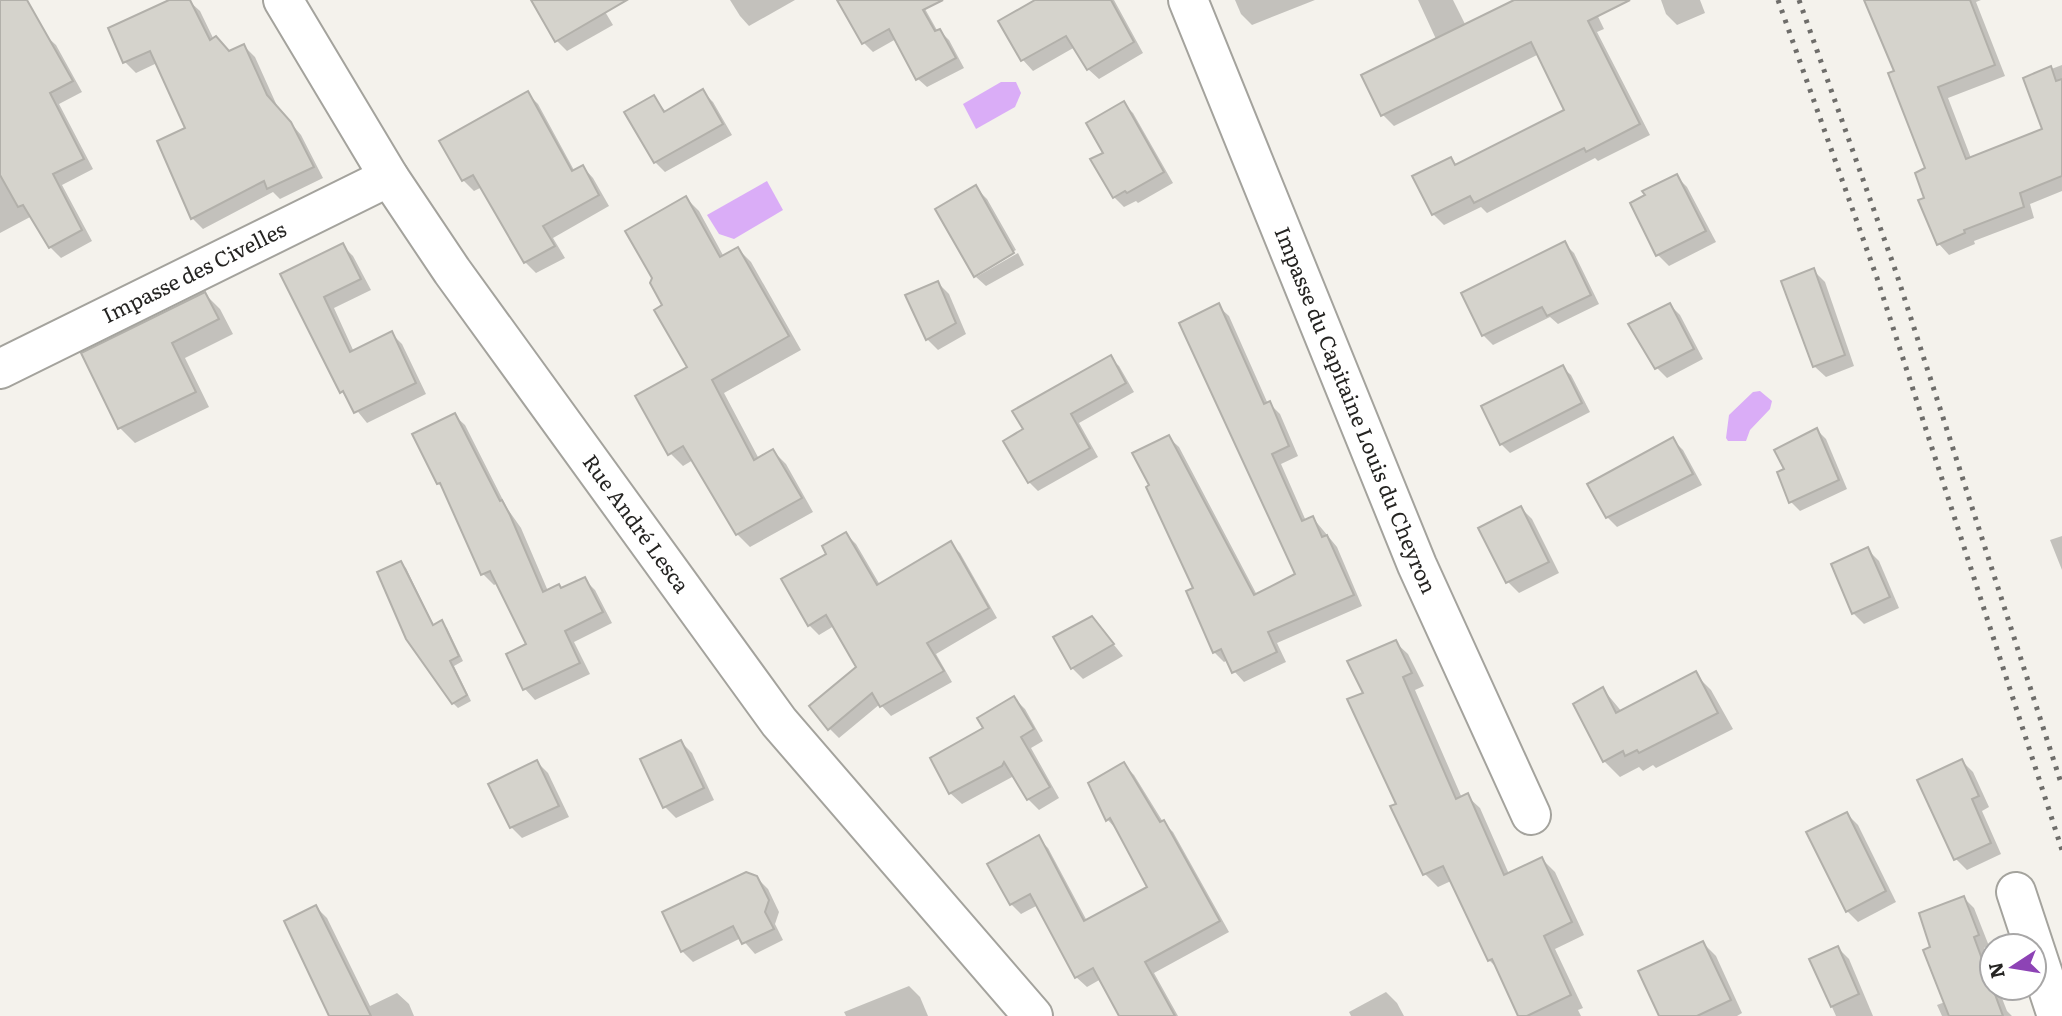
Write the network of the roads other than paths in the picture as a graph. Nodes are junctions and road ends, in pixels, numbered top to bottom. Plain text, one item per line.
1 (283, 0) edge
2 (1188, 0) edge
3 (389, 177) junction
4 (0, 369) edge
5 (1531, 815) dead end
6 (2016, 892) dead end
7 (1033, 1016) edge
8 (2057, 1016) edge

1 - 3 street, Rue André Lesca
2 - 5 street, Impasse du Capitaine Louis du Cheyron
3 - 4 street, Impasse des Civelles
3 - 7 street, Rue André Lesca
6 - 8 street

